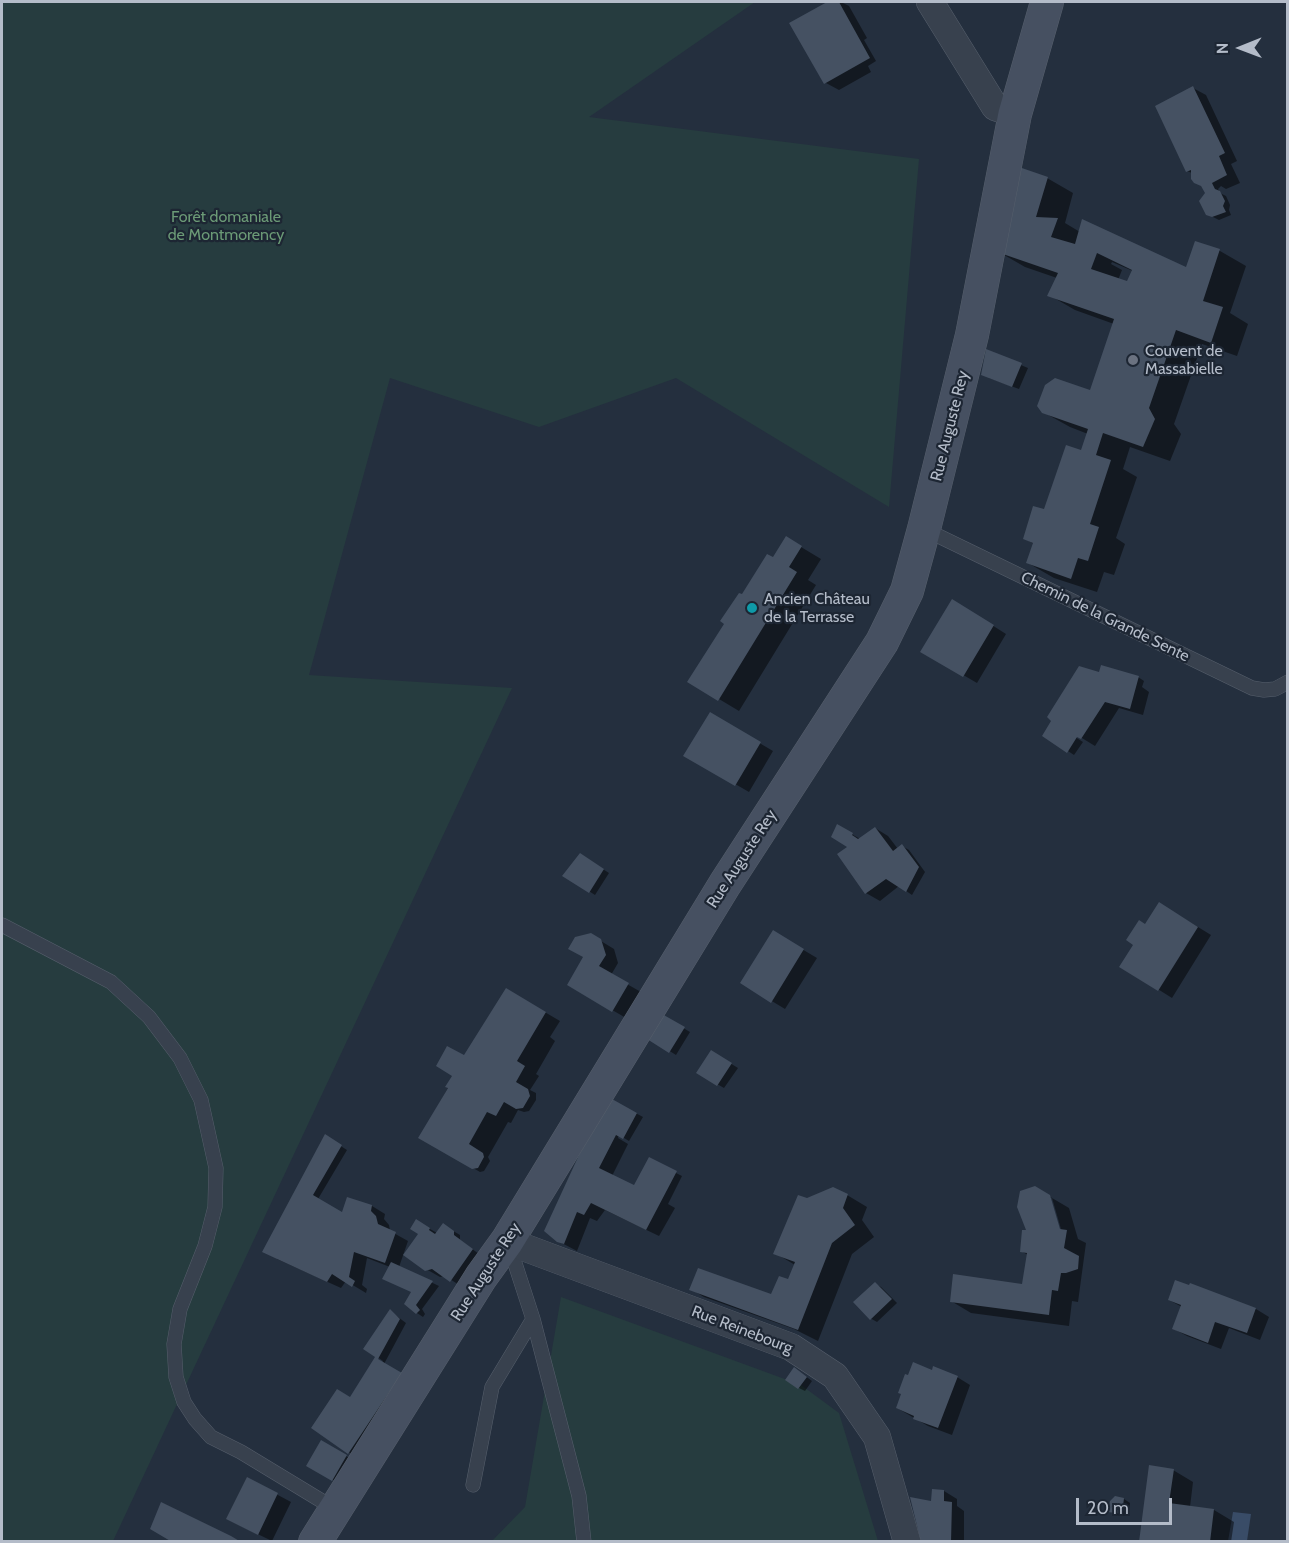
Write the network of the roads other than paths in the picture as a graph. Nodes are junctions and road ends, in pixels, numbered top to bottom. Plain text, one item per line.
1 (930, 2) edge
2 (1047, 2) edge
3 (1015, 114) junction
4 (924, 529) junction
5 (1287, 682) edge
6 (2, 925) edge
7 (507, 1241) junction
8 (533, 1318) junction
9 (473, 1485) dead end
10 (334, 1509) junction
11 (315, 1542) edge
12 (584, 1542) edge
13 (907, 1542) edge

1 - 3 street
2 - 3 street, Rue Auguste Rey
3 - 4 street, Rue Auguste Rey
4 - 5 lane, Chemin de la Grande Sente
4 - 7 street, Rue Auguste Rey
6 - 10 lane
7 - 8 lane
7 - 10 street, Rue Auguste Rey
7 - 13 street, Rue Reinebourg
8 - 9 lane
8 - 12 lane
10 - 11 street, Rue Auguste Rey

